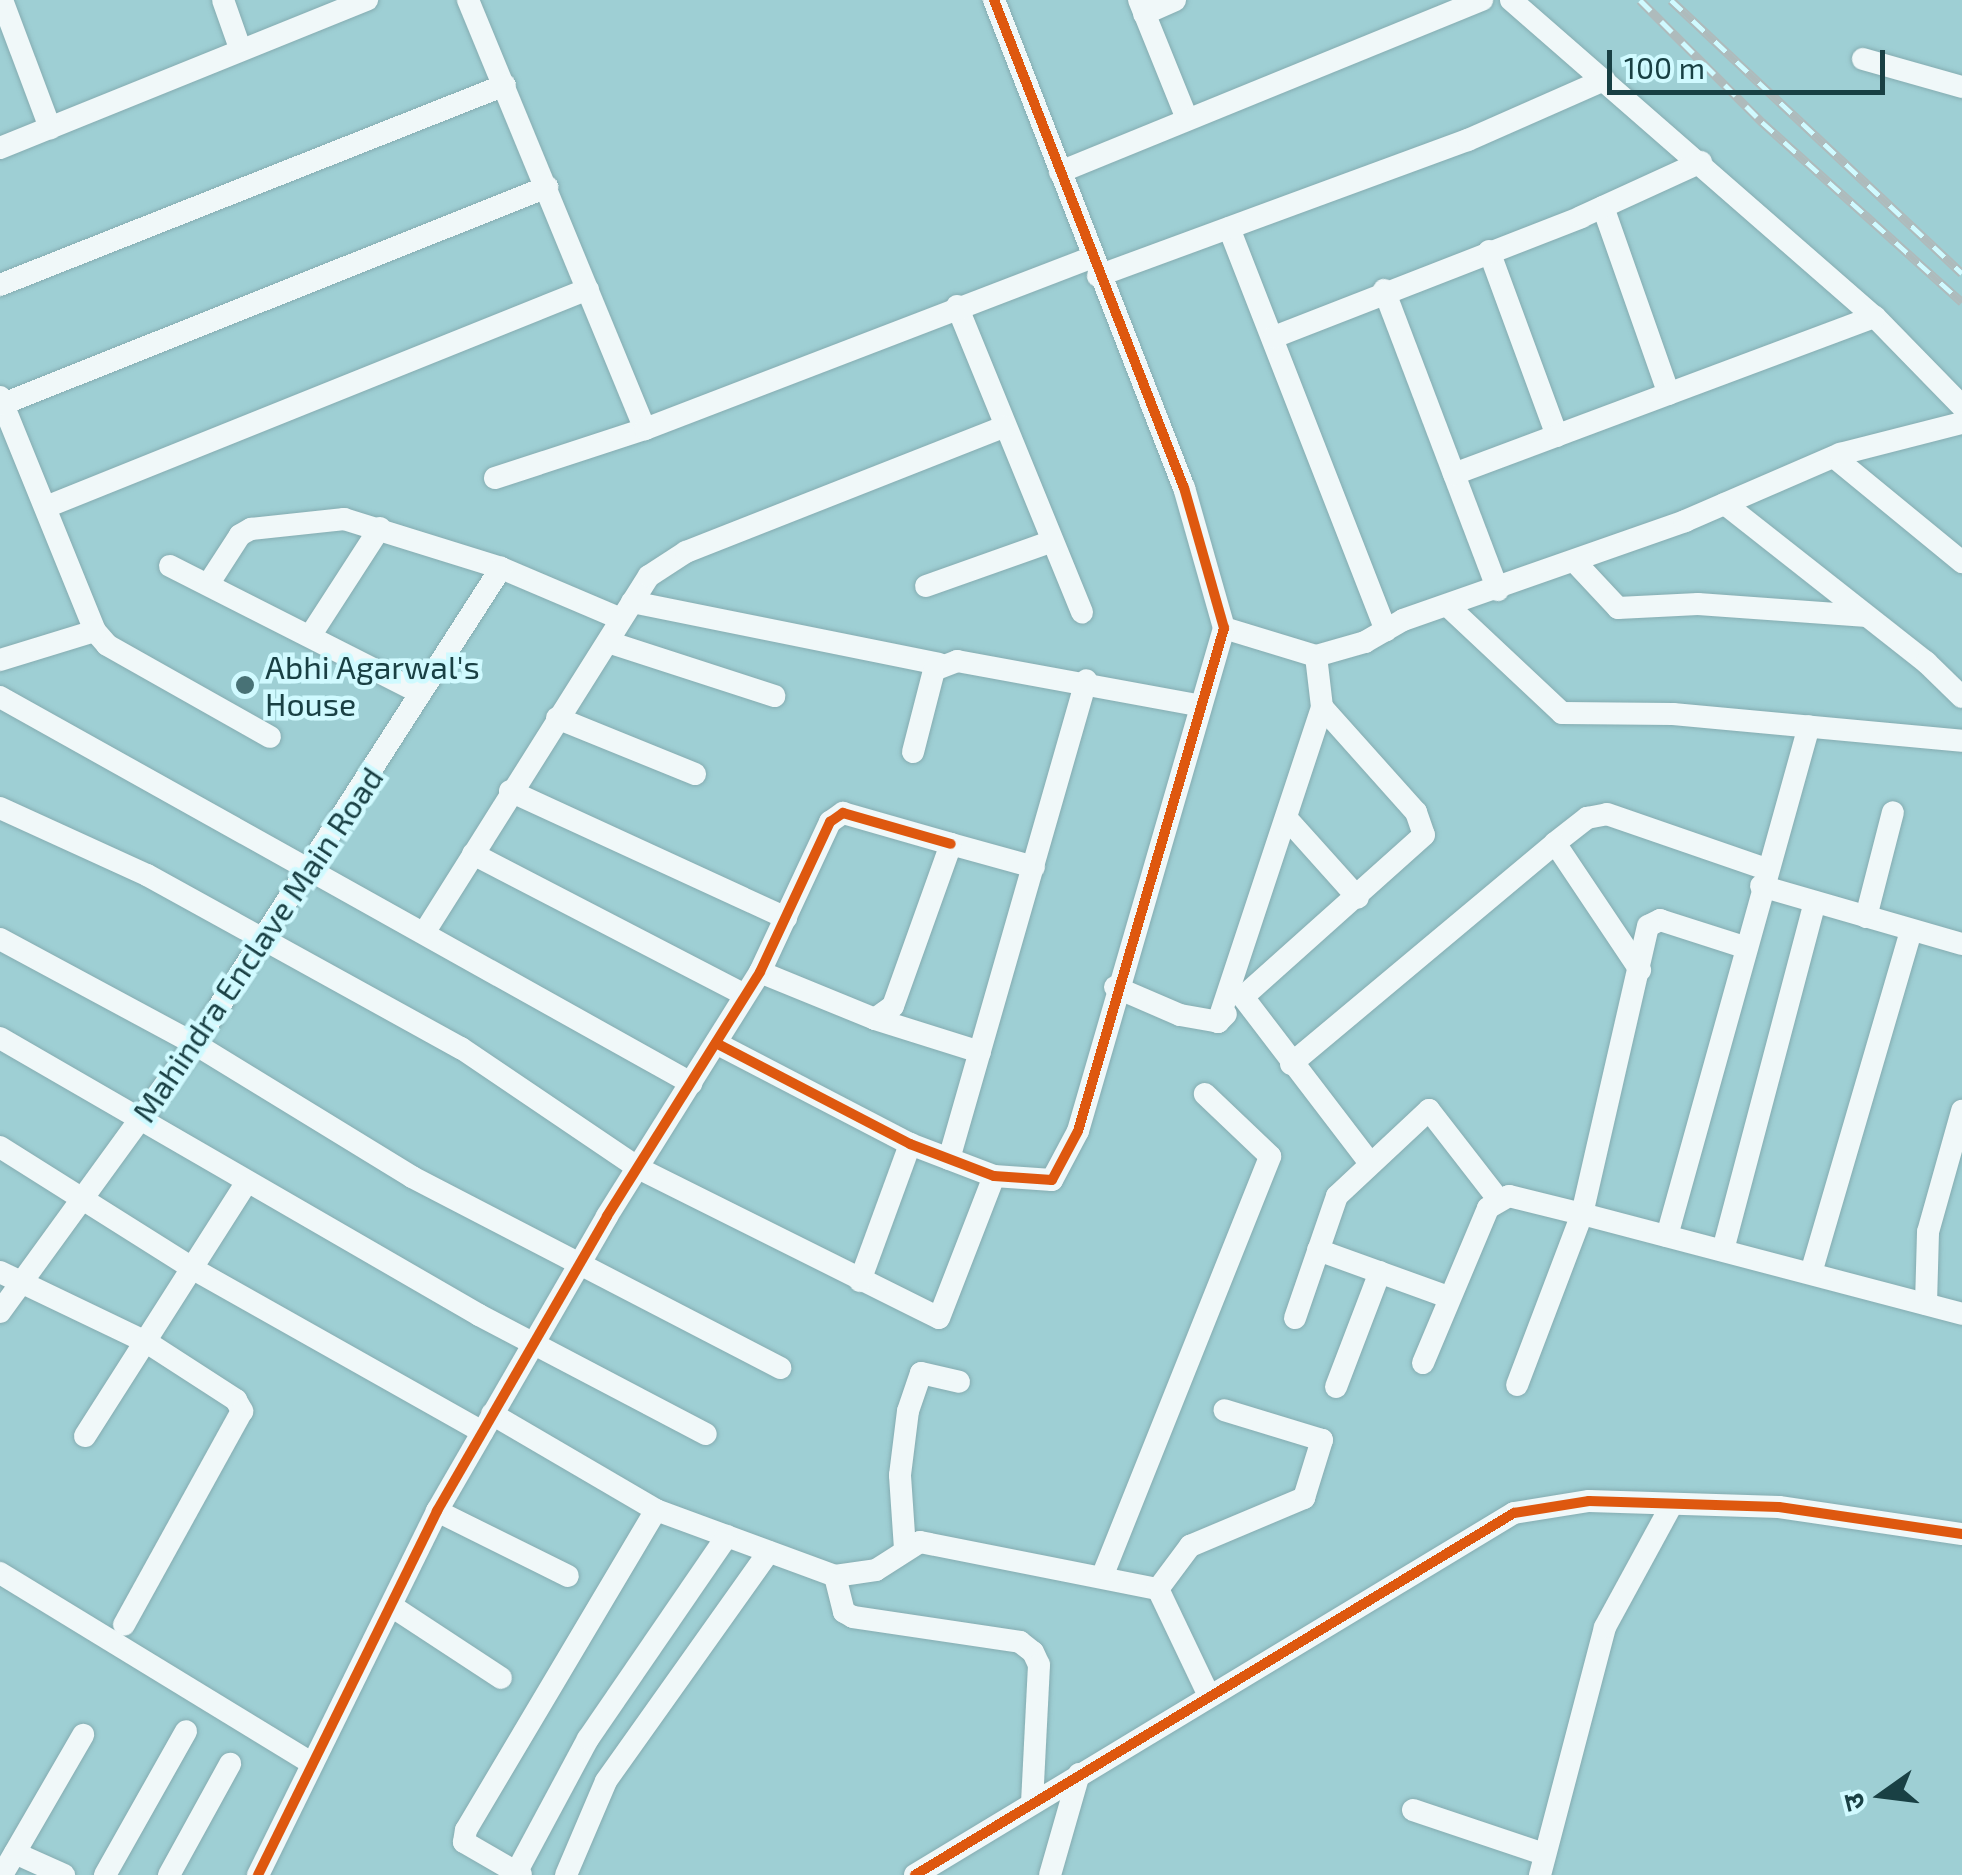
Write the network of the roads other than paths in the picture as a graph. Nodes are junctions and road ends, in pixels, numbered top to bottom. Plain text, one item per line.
1 (2, 0) edge
2 (223, 0) edge
3 (367, 0) edge
4 (468, 0) edge
5 (994, 0) edge
6 (1175, 0) edge
7 (1482, 0) edge
8 (1510, 0) edge
9 (1142, 7) edge
10 (240, 48) junction
11 (1864, 58) dead end
12 (1604, 80) junction
13 (506, 85) junction
14 (1962, 87) edge
15 (1188, 119) junction
16 (50, 128) junction
17 (0, 148) edge
18 (1701, 162) junction
19 (1060, 172) junction
20 (547, 187) junction
21 (1604, 207) junction
22 (1230, 228) junction
23 (1489, 252) junction
24 (1095, 266) junction
25 (0, 285) edge
26 (588, 289) junction
27 (1384, 290) junction
28 (957, 306) junction
29 (1875, 318) junction
30 (1274, 337) junction
31 (1670, 394) junction
32 (1, 401) edge
33 (1962, 406) edge
34 (1962, 423) edge
35 (1004, 427) junction
36 (645, 429) junction
37 (1557, 436) junction
38 (1834, 457) junction
39 (1454, 474) junction
40 (495, 478) dead end
41 (1725, 504) junction
42 (46, 507) junction
43 (380, 528) junction
44 (1050, 542) junction
45 (1574, 562) junction
46 (1962, 562) edge
47 (170, 566) dead end
48 (501, 568) junction
49 (208, 583) junction
50 (926, 586) dead end
51 (1498, 590) junction
52 (1449, 607) junction
53 (626, 611) junction
54 (1082, 612) dead end
55 (1864, 616) junction
56 (1224, 628) junction
57 (1386, 630) junction
58 (95, 632) junction
59 (312, 633) junction
60 (608, 642) junction
61 (1316, 656) junction
62 (0, 660) edge
63 (940, 664) junction
64 (1086, 680) junction
65 (420, 693) junction
66 (774, 696) dead end
67 (0, 697) edge
68 (1962, 697) edge
69 (1201, 706) junction
70 (1322, 706) junction
71 (557, 718) junction
72 (1809, 726) junction
73 (270, 737) dead end
74 (1962, 740) edge
75 (913, 752) dead end
76 (695, 774) dead end
77 (510, 791) junction
78 (0, 808) edge
79 (1894, 812) dead end
80 (1289, 821) junction
81 (951, 844) junction
82 (1554, 844) junction
83 (472, 854) junction
84 (1034, 867) junction
85 (307, 872) junction
86 (1764, 877) junction
87 (1358, 898) junction
88 (1815, 903) junction
89 (786, 918) junction
90 (1866, 918) junction
91 (1911, 930) junction
92 (424, 933) junction
93 (0, 939) edge
94 (263, 940) junction
95 (1962, 944) edge
96 (1744, 946) junction
97 (1640, 970) junction
98 (760, 972) junction
99 (1115, 987) junction
100 (745, 995) junction
101 (1243, 997) junction
102 (875, 1019) junction
103 (1218, 1022) junction
104 (0, 1038) edge
105 (716, 1043) junction
106 (195, 1044) junction
107 (980, 1052) junction
108 (1291, 1064) junction
109 (691, 1083) junction
110 (1204, 1094) dead end
111 (1962, 1112) edge
112 (142, 1119) junction
113 (910, 1144) junction
114 (0, 1147) edge
115 (949, 1159) junction
116 (1369, 1162) junction
117 (638, 1168) junction
118 (994, 1176) junction
119 (247, 1182) junction
120 (1498, 1199) junction
121 (84, 1200) junction
122 (1582, 1214) junction
123 (1667, 1236) junction
124 (1318, 1250) junction
125 (1723, 1250) junction
126 (579, 1264) junction
127 (196, 1270) junction
128 (0, 1272) edge
129 (1380, 1272) junction
130 (1811, 1273) junction
131 (860, 1281) junction
132 (22, 1284) junction
133 (1445, 1296) junction
134 (1926, 1304) junction
135 (0, 1312) edge
136 (1962, 1314) edge
137 (1295, 1318) dead end
138 (148, 1343) junction
139 (532, 1345) junction
140 (1423, 1363) dead end
141 (780, 1368) dead end
142 (959, 1382) dead end
143 (1517, 1385) dead end
144 (1336, 1387) dead end
145 (1224, 1410) dead end
146 (488, 1423) junction
147 (706, 1434) dead end
148 (85, 1436) dead end
149 (1672, 1506) junction
150 (656, 1510) junction
151 (437, 1511) junction
152 (1962, 1534) edge
153 (727, 1536) junction
154 (904, 1548) junction
155 (769, 1552) junction
156 (0, 1573) edge
157 (568, 1576) dead end
158 (836, 1576) junction
159 (1102, 1577) junction
160 (1158, 1589) junction
161 (393, 1607) junction
162 (124, 1626) dead end
163 (501, 1678) dead end
164 (1209, 1696) junction
165 (186, 1730) dead end
166 (83, 1735) dead end
167 (311, 1763) junction
168 (230, 1764) dead end
169 (1079, 1774) junction
170 (1032, 1803) junction
171 (1413, 1810) dead end
172 (15, 1853) junction
173 (1542, 1865) edge
174 (518, 1874) edge
175 (2, 1875) edge
176 (64, 1875) edge
177 (105, 1875) edge
178 (169, 1875) edge
179 (258, 1875) edge
180 (566, 1875) edge
181 (916, 1875) edge
182 (1050, 1875) edge

1 - 16 street
2 - 10 street
3 - 10 street
4 - 13 street
5 - 19 street
6 - 9 street
7 - 15 street
8 - 12 street
9 - 15 street
10 - 16 street
11 - 14 street
12 - 18 street
12 - 22 street
13 - 20 street
13 - 25 street
15 - 19 street
16 - 17 street
18 - 21 street
18 - 29 street
19 - 24 street
20 - 26 street
20 - 32 street
21 - 23 street
21 - 31 street
22 - 24 street
22 - 30 street
23 - 27 street
23 - 37 street
24 - 28 street
24 - 56 street
26 - 36 street
26 - 42 street
27 - 30 street
27 - 39 street
28 - 35 street
28 - 36 street
29 - 31 street
29 - 33 street
30 - 57 street
31 - 37 street
32 - 42 street
34 - 38 street
35 - 44 street
35 - 53 street
36 - 40 street
37 - 39 street
38 - 41 street
38 - 46 street
39 - 51 street
41 - 45 street
41 - 55 street
42 - 58 street
43 - 48 street
43 - 49 street
43 - 59 street
44 - 50 street
44 - 54 street
45 - 51 street
45 - 55 street
47 - 49 street
48 - 53 street
48 - 65 street, Mahindra Enclave Main Road
49 - 59 street
51 - 52 street
52 - 57 street
52 - 72 street
53 - 60 street
53 - 63 street
55 - 68 street
56 - 61 street
56 - 69 street
57 - 61 street
58 - 62 street
58 - 73 street
59 - 65 street
60 - 66 street
60 - 71 street
61 - 70 street
63 - 64 street
63 - 75 street
64 - 69 street
64 - 84 street
65 - 85 street, Mahindra Enclave Main Road
67 - 85 street
69 - 99 street
70 - 80 street
70 - 87 street
71 - 76 street
71 - 77 street
72 - 74 street
72 - 86 street
77 - 83 street
77 - 89 street
78 - 94 street
79 - 90 street
80 - 87 street
80 - 103 street
81 - 84 street
81 - 89 street
81 - 102 street
82 - 86 street
82 - 97 street
82 - 108 street
83 - 92 street
83 - 100 street
84 - 107 street
85 - 92 street
85 - 94 street, Mahindra Enclave Main Road
86 - 88 street
86 - 96 street
87 - 101 street
88 - 90 street
88 - 125 street
89 - 98 street
90 - 91 street
91 - 95 street
91 - 130 street
92 - 109 street
93 - 106 street
94 - 106 street, Mahindra Enclave Main Road
94 - 117 street
96 - 97 street
96 - 123 street
97 - 122 street
98 - 100 street
98 - 102 street
99 - 103 street
99 - 118 street
100 - 105 street
101 - 103 street
101 - 108 street
102 - 107 street
104 - 112 street
105 - 109 street
105 - 113 street
106 - 112 street, Mahindra Enclave Main Road
106 - 126 street
107 - 115 street
108 - 116 street
109 - 117 street
110 - 159 street
111 - 134 street
112 - 119 street
112 - 121 street, Mahindra Enclave Main Road
113 - 115 street
113 - 131 street
114 - 121 street
115 - 118 street
116 - 120 street
116 - 124 street
117 - 126 street
117 - 131 street
118 - 131 street
119 - 127 street
119 - 139 street
120 - 122 street
120 - 133 street
121 - 127 street
121 - 132 street, Mahindra Enclave Main Road
122 - 123 street
122 - 143 street
123 - 125 street
124 - 129 street
124 - 137 street
125 - 130 street
126 - 139 street
126 - 141 street
127 - 138 street
127 - 146 street
128 - 132 street
129 - 133 street
129 - 144 street
130 - 134 street
132 - 135 street, Mahindra Enclave Main Road
132 - 138 street
133 - 140 street
134 - 136 street
138 - 148 street
138 - 162 street
139 - 146 street
139 - 147 street
142 - 154 street
145 - 160 street
146 - 150 street
146 - 151 street
149 - 152 street
149 - 164 street
149 - 173 street
150 - 153 street
150 - 174 street
151 - 157 street
151 - 161 street
153 - 155 street
153 - 174 street
154 - 158 street
154 - 159 street
155 - 158 street
155 - 180 street
156 - 167 street
158 - 170 street
159 - 160 street
160 - 164 street
161 - 163 street
161 - 167 street
164 - 169 street
165 - 177 street
166 - 172 street
167 - 179 street
168 - 178 street
169 - 170 street
169 - 182 street
170 - 181 street
171 - 173 street
172 - 175 street
172 - 176 street

